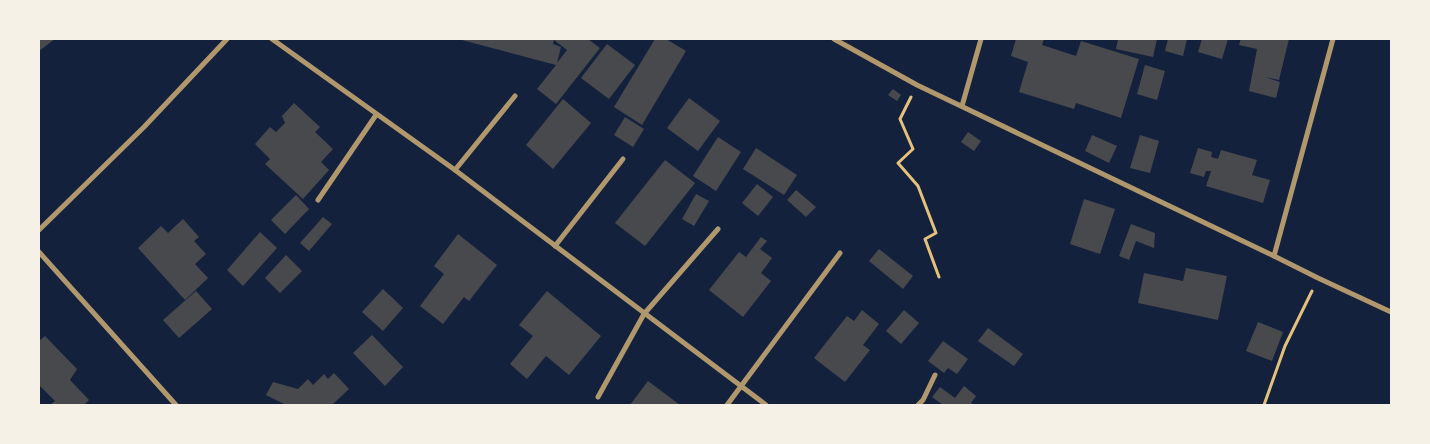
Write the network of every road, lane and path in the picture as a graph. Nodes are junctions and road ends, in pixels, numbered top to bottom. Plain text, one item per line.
1 (227, 39) edge
2 (272, 39) edge
3 (834, 39) edge
4 (981, 39) edge
5 (1333, 39) edge
6 (917, 85) junction
7 (515, 96) dead end
8 (962, 106) junction
9 (376, 115) junction
10 (623, 159) dead end
11 (455, 170) junction
12 (318, 200) dead end
13 (718, 229) dead end
14 (39, 230) edge
15 (555, 246) junction
16 (39, 252) edge
17 (840, 252) dead end
18 (1274, 256) junction
19 (939, 277) dead end
20 (1318, 278) junction
21 (1391, 312) edge
22 (644, 314) junction
23 (935, 375) dead end
24 (740, 385) junction
25 (598, 397) dead end
26 (176, 405) edge
27 (727, 405) edge
28 (766, 405) edge
29 (918, 405) edge
30 (1264, 405) edge

1 - 14 street
2 - 9 street
3 - 6 street
4 - 8 street
5 - 18 street
6 - 8 street
6 - 19 path
7 - 11 street
8 - 18 street
9 - 11 street
9 - 12 street
10 - 15 street
11 - 15 street
13 - 22 street
15 - 22 street
16 - 26 street
17 - 24 street
18 - 20 street
20 - 21 street
20 - 30 path
22 - 24 street
22 - 25 street
23 - 29 street
24 - 27 street
24 - 28 street

